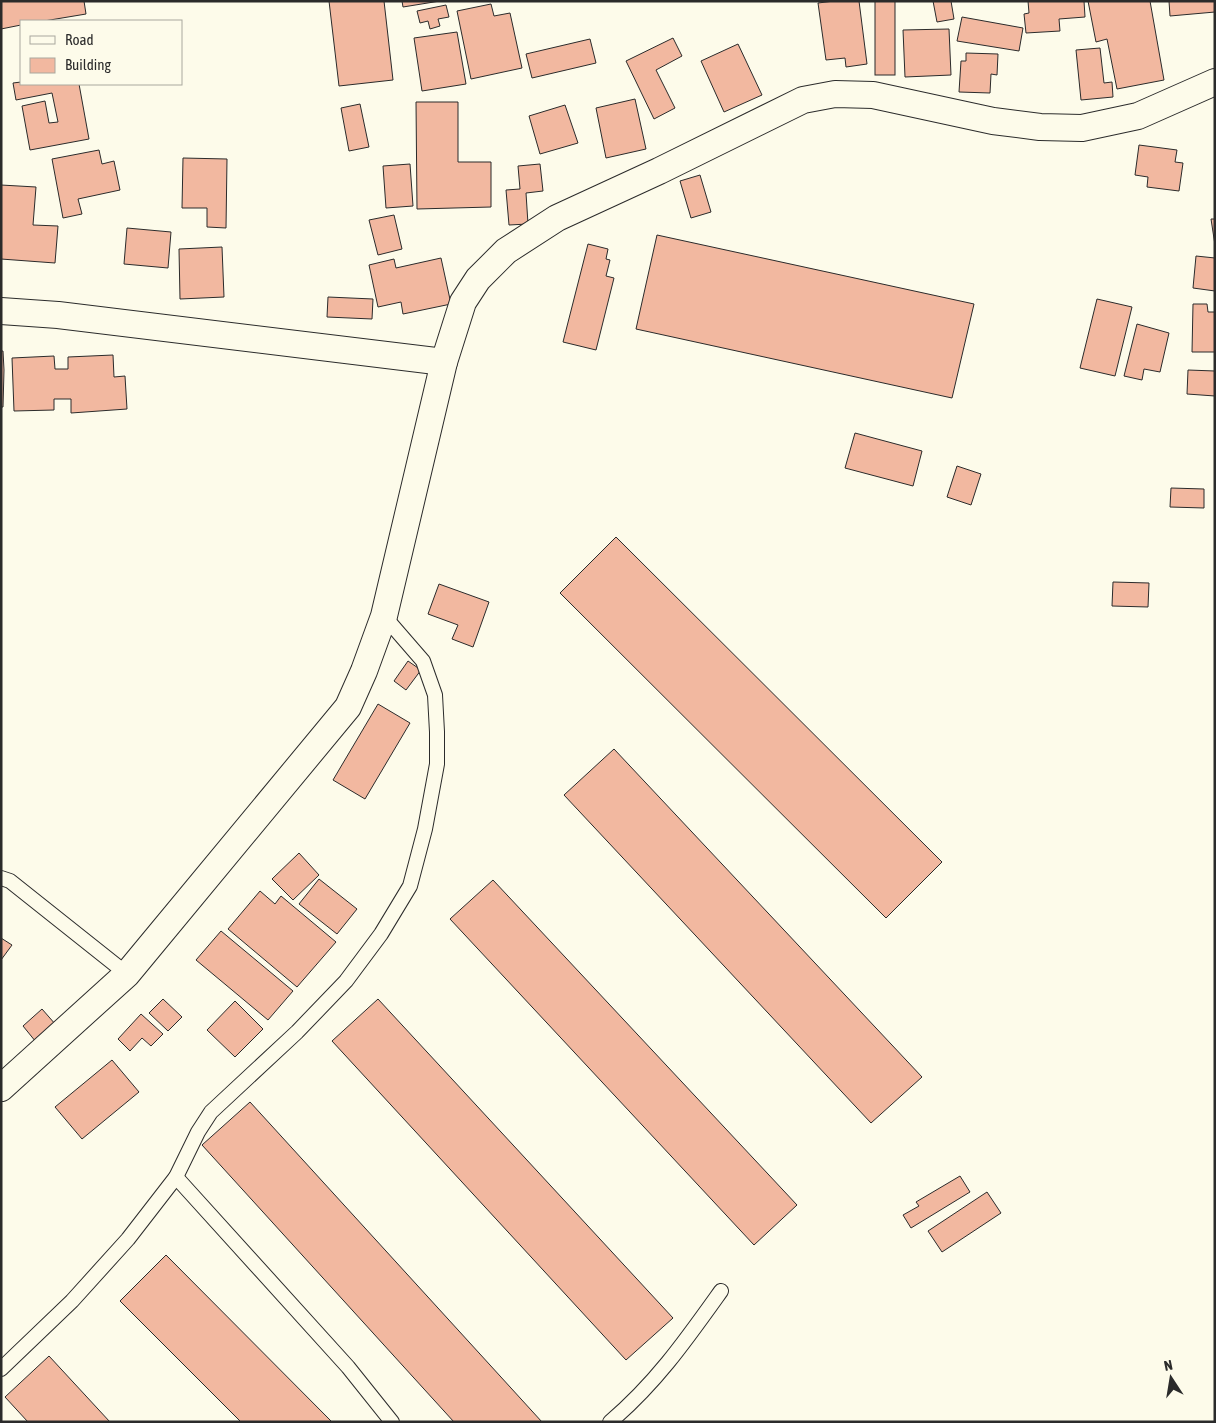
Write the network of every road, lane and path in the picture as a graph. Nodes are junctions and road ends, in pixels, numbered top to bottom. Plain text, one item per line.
1 (1215, 82) edge
2 (1, 311) edge
3 (444, 362) junction
4 (384, 616) junction
5 (1, 878) edge
6 (127, 974) junction
7 (1, 1088) edge
8 (176, 1177) junction
9 (721, 1291) dead end
10 (1, 1369) edge
11 (392, 1422) edge
12 (610, 1422) edge

1 - 3 street
2 - 3 street
3 - 4 street
4 - 6 street
4 - 8 lane
5 - 6 lane
6 - 7 street
8 - 10 lane
8 - 11 lane
9 - 12 lane

